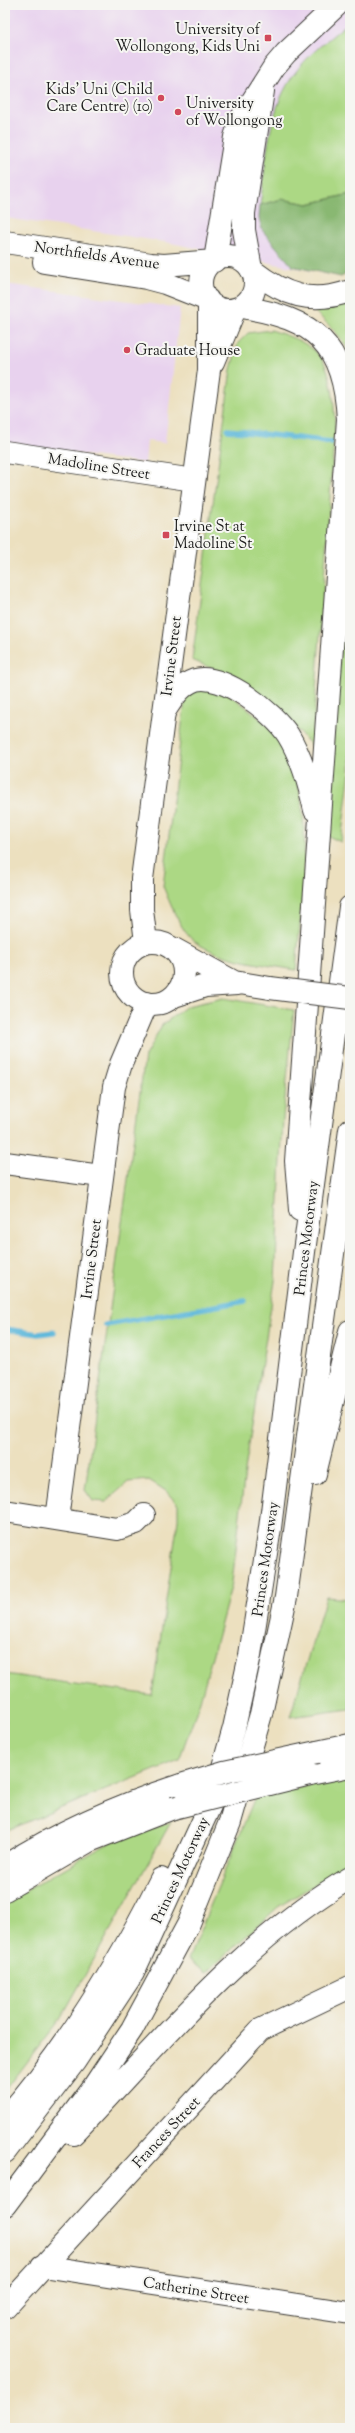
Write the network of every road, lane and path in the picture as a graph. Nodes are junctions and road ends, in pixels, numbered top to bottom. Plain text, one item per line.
1 (337, 5) edge
2 (264, 84) junction
3 (5, 242) edge
4 (5, 255) edge
5 (215, 260) junction
6 (252, 270) junction
7 (350, 291) edge
8 (208, 301) junction
9 (239, 308) junction
10 (209, 370) junction
11 (5, 452) edge
12 (194, 480) junction
13 (164, 712) junction
14 (320, 835) junction
15 (350, 907) edge
16 (146, 942) junction
17 (172, 947) junction
18 (245, 984) junction
19 (174, 996) junction
20 (350, 998) edge
21 (146, 1003) junction
22 (350, 1130) edge
23 (5, 1163) edge
24 (101, 1176) junction
25 (304, 1252) junction
26 (350, 1331) edge
27 (5, 1511) edge
28 (144, 1515) dead end
29 (57, 1519) junction
30 (286, 1597) junction
31 (350, 1745) edge
32 (350, 1766) edge
33 (215, 1795) junction
34 (5, 1866) edge
35 (350, 1878) edge
36 (5, 1890) edge
37 (350, 1987) edge
38 (5, 2119) edge
39 (5, 2152) edge
40 (5, 2205) edge
41 (42, 2266) junction
42 (5, 2308) edge
43 (350, 2313) edge

1 - 2 main road
2 - 5 main road
2 - 6 main road
3 - 5 main road, Northfields Avenue
4 - 8 main road, Northfields Avenue
5 - 6 main road
5 - 8 main road
6 - 7 main road
6 - 9 main road
8 - 9 main road
8 - 10 main road, Irvine Street
9 - 10 main road, Irvine Street
9 - 14 main road
10 - 12 main road, Irvine Street
11 - 12 main road, Madoline Street
12 - 13 main road, Irvine Street
13 - 14 main road
13 - 16 main road, Irvine Street
14 - 25 main road
15 - 25 main road, Princes Motorway
16 - 17 main road
16 - 21 main road
17 - 18 main road
17 - 19 main road
18 - 19 main road
18 - 20 main road, bridge
19 - 21 main road
21 - 24 main road, Irvine Street
22 - 30 main road, Princes Motorway
23 - 24 main road
24 - 29 main road, Irvine Street
25 - 33 main road, Princes Motorway
26 - 30 main road
27 - 29 main road
28 - 29 main road
30 - 40 main road, Princes Motorway
31 - 34 main road, bridge
32 - 36 main road, bridge
33 - 38 main road
33 - 39 main road, Princes Motorway
35 - 40 main road
37 - 41 main road, Frances Street
41 - 42 main road, Frances Street
41 - 43 main road, Catherine Street

